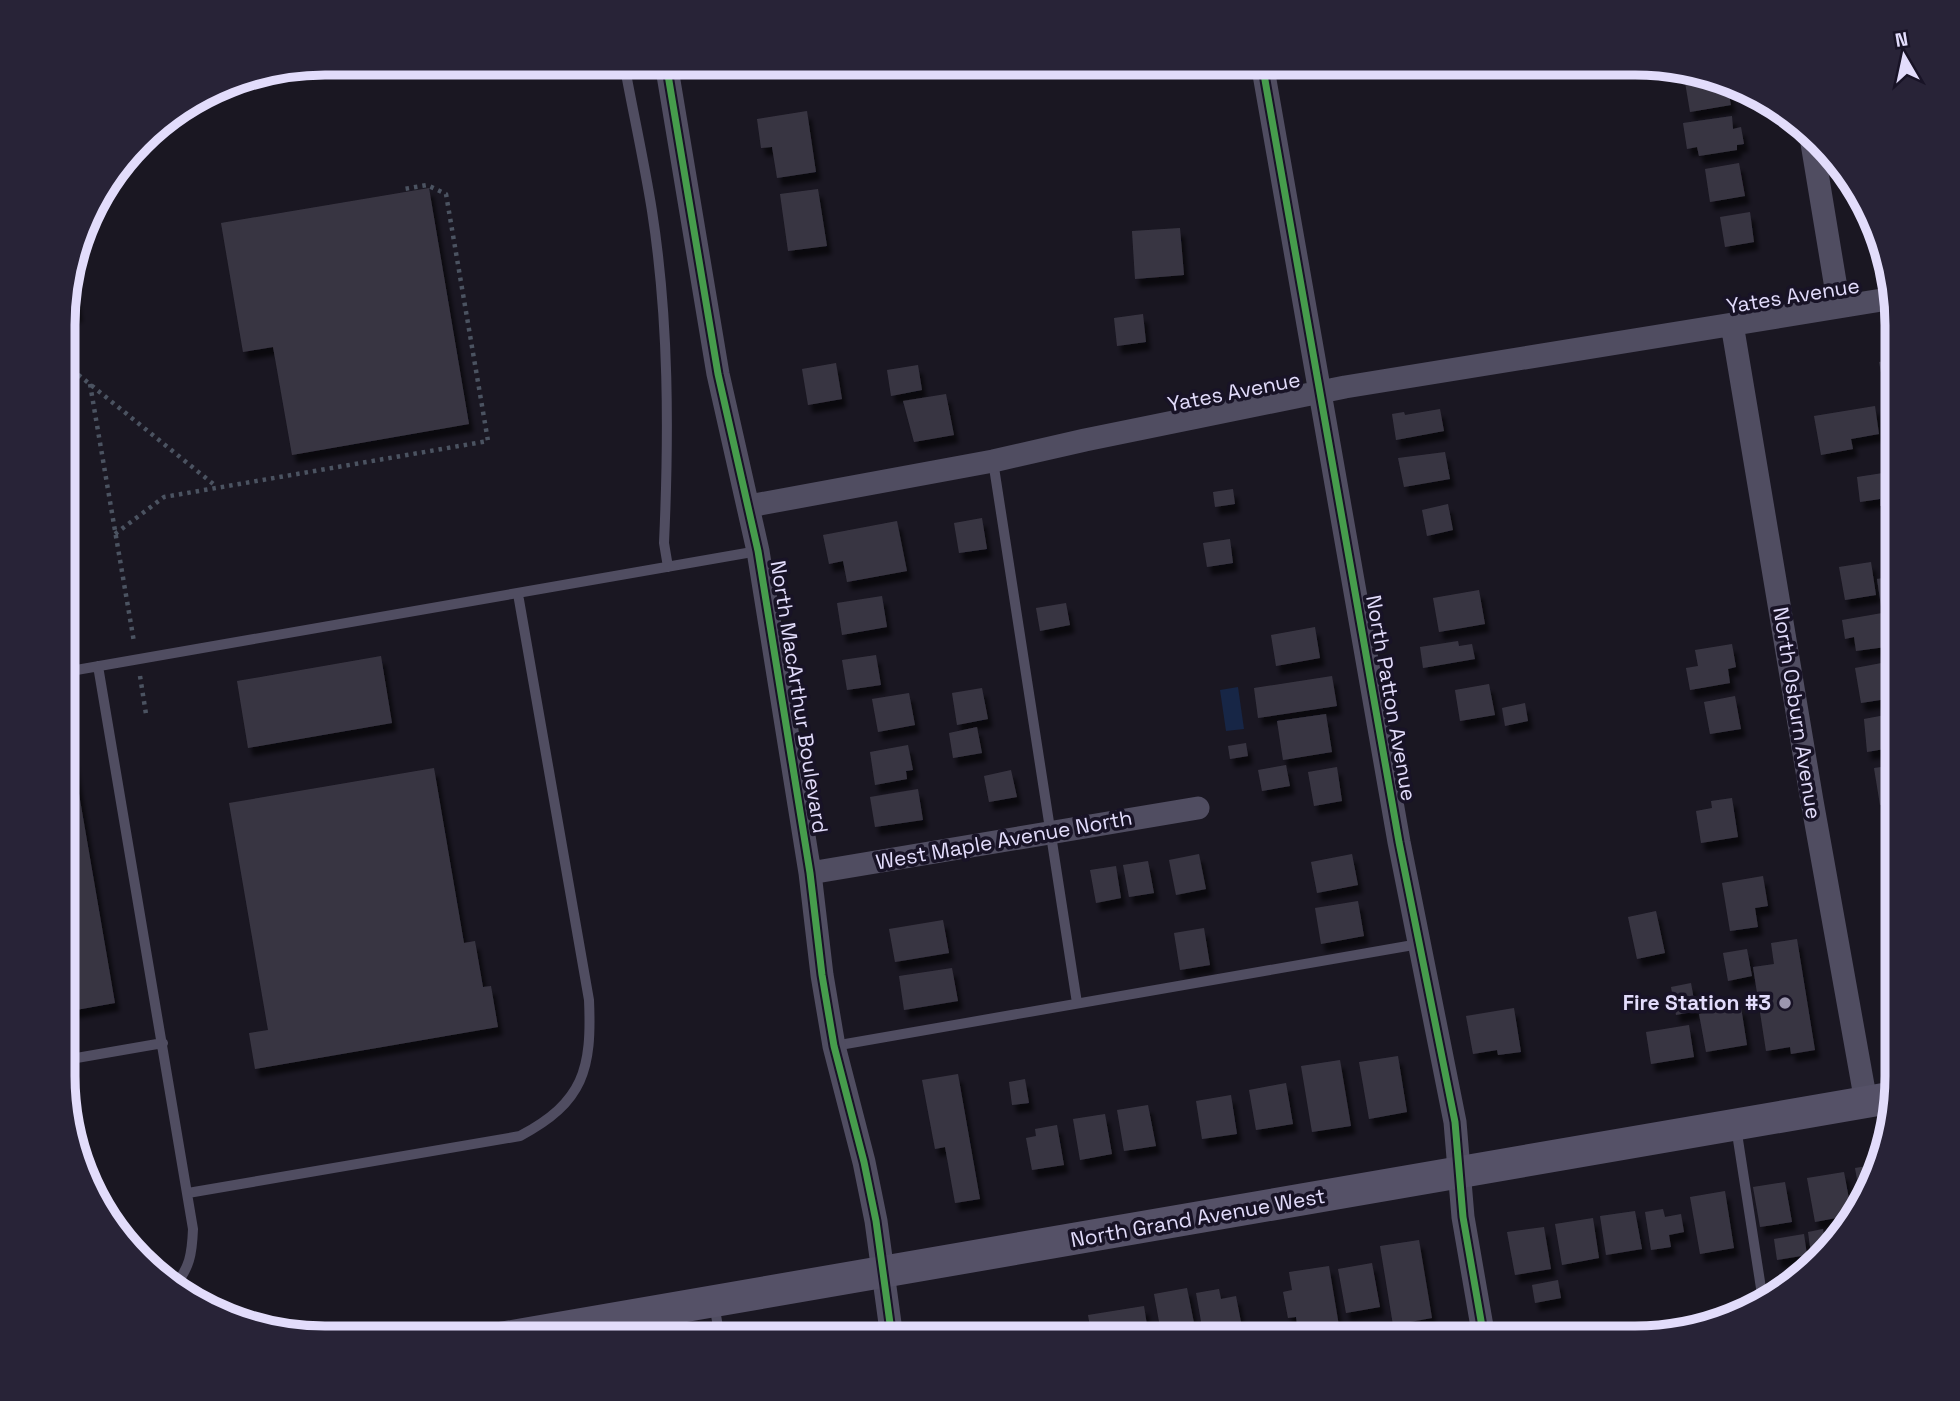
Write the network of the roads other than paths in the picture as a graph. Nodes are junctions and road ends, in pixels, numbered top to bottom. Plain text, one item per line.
1 (626, 75) edge
2 (668, 75) edge
3 (1264, 75) edge
4 (1813, 151) edge
5 (1883, 300) edge
6 (1839, 306) junction
7 (1732, 324) junction
8 (1319, 393) junction
9 (993, 461) junction
10 (749, 506) junction
11 (758, 551) junction
12 (668, 567) junction
13 (518, 594) junction
14 (99, 666) junction
15 (75, 670) edge
16 (1198, 808) dead end
17 (1051, 832) junction
18 (810, 873) junction
19 (1419, 944) junction
20 (1077, 1003) junction
21 (163, 1043) junction
22 (834, 1046) junction
23 (76, 1058) edge
24 (1880, 1100) edge
25 (1735, 1125) junction
26 (1460, 1172) junction
27 (188, 1193) junction
28 (883, 1273) junction
29 (180, 1279) edge
30 (1761, 1291) edge
31 (713, 1301) junction
32 (569, 1326) edge
33 (718, 1326) edge
34 (890, 1326) edge
35 (1482, 1326) edge

1 - 12 lane
2 - 10 street, North MacArthur Boulevard
3 - 8 street, North Patton Avenue
4 - 6 street
5 - 6 street, Yates Avenue
6 - 7 street, Yates Avenue
7 - 8 street, Yates Avenue
7 - 24 street, North Osburn Avenue
8 - 9 street, Yates Avenue
8 - 19 street, North Patton Avenue
9 - 10 street, Yates Avenue
9 - 17 lane
10 - 11 street, North MacArthur Boulevard
11 - 12 lane
11 - 18 street, North MacArthur Boulevard
12 - 13 lane
13 - 14 lane
13 - 27 lane
14 - 15 lane
14 - 21 lane
16 - 17 street, West Maple Avenue North
17 - 18 street, West Maple Avenue North
17 - 20 lane
18 - 22 street, North MacArthur Boulevard
19 - 20 lane
19 - 26 street, North Patton Avenue
20 - 22 lane
21 - 23 lane
21 - 27 lane
22 - 28 street, North MacArthur Boulevard
24 - 25 main road, North Grand Avenue West
25 - 26 main road, North Grand Avenue West
25 - 30 lane
26 - 28 main road, North Grand Avenue West
26 - 35 street, North Patton Avenue
27 - 29 lane
28 - 31 main road, North Grand Avenue West
28 - 34 street, North MacArthur Boulevard
31 - 32 main road, North Grand Avenue West
31 - 33 lane

